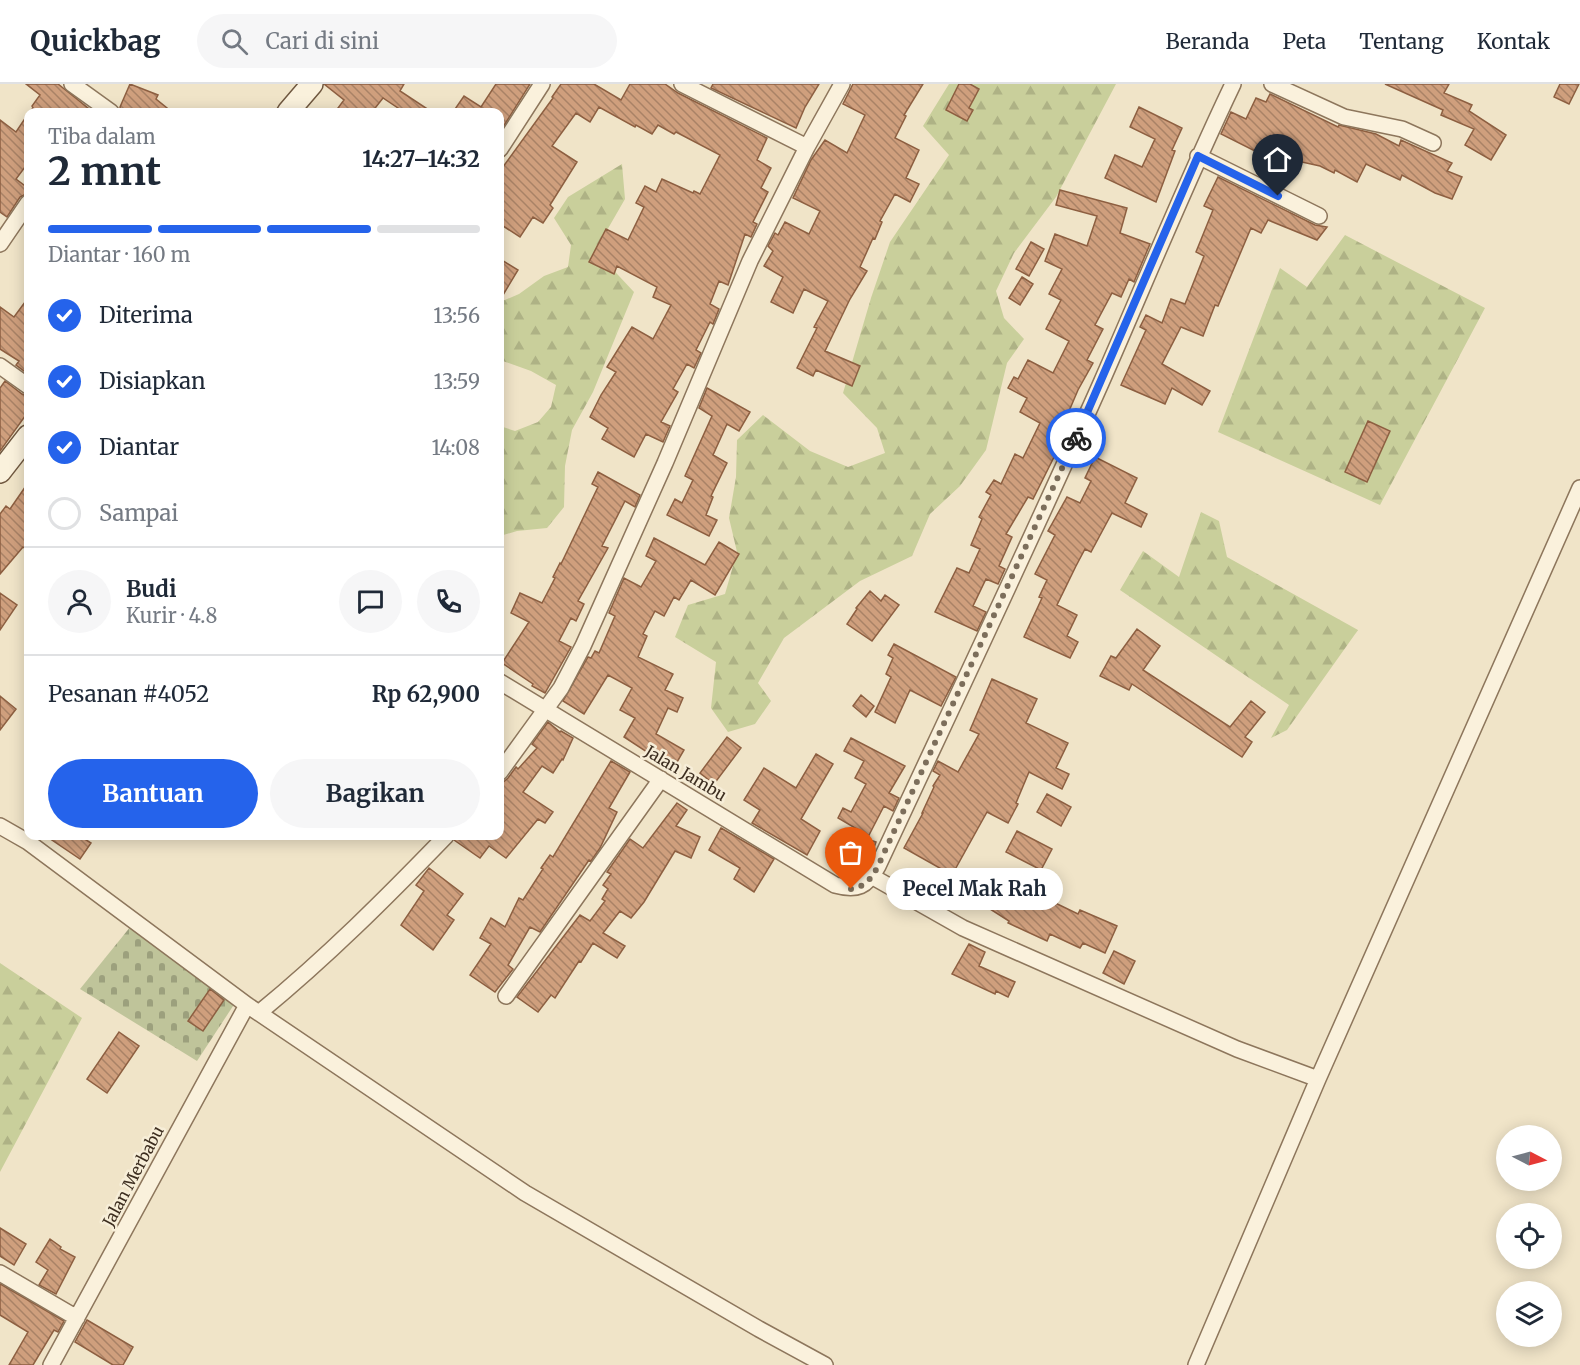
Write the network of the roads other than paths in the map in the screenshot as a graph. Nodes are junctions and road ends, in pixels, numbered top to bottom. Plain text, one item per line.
1 (72, 84) edge
2 (312, 84) edge
3 (542, 84) edge
4 (682, 84) edge
5 (842, 84) edge
6 (1233, 84) edge
7 (1272, 84) edge
8 (98, 108) edge
9 (291, 108) edge
10 (504, 143) edge
11 (1433, 143) dead end
12 (807, 147) junction
13 (1198, 156) junction
14 (24, 209) edge
15 (1319, 216) dead end
16 (0, 244) edge
17 (0, 366) edge
18 (24, 383) edge
19 (24, 441) edge
20 (0, 472) edge
21 (1580, 488) edge
22 (504, 684) edge
23 (546, 710) junction
24 (504, 767) edge
25 (661, 779) junction
26 (0, 826) edge
27 (24, 836) edge
28 (31, 840) edge
29 (442, 840) edge
30 (873, 877) junction
31 (507, 996) dead end
32 (253, 1009) junction
33 (1318, 1079) junction
34 (0, 1273) edge
35 (77, 1318) junction
36 (51, 1365) edge
37 (825, 1365) edge
38 (1196, 1365) edge

1 - 8 street
2 - 9 main road
3 - 10 street
4 - 12 street
5 - 12 street
6 - 13 street
7 - 11 street
12 - 23 street
13 - 15 street
13 - 30 street
14 - 16 street
17 - 18 street
19 - 20 main road
21 - 33 street
22 - 23 street, Jalan Jambu
23 - 24 street
23 - 25 street, Jalan Jambu
25 - 30 street, Jalan Jambu
25 - 31 street
26 - 27 street
28 - 32 street
29 - 32 street
30 - 33 street
32 - 35 street, Jalan Merbabu
32 - 37 street
33 - 38 street
34 - 35 street
35 - 36 street, Jalan Merbabu

